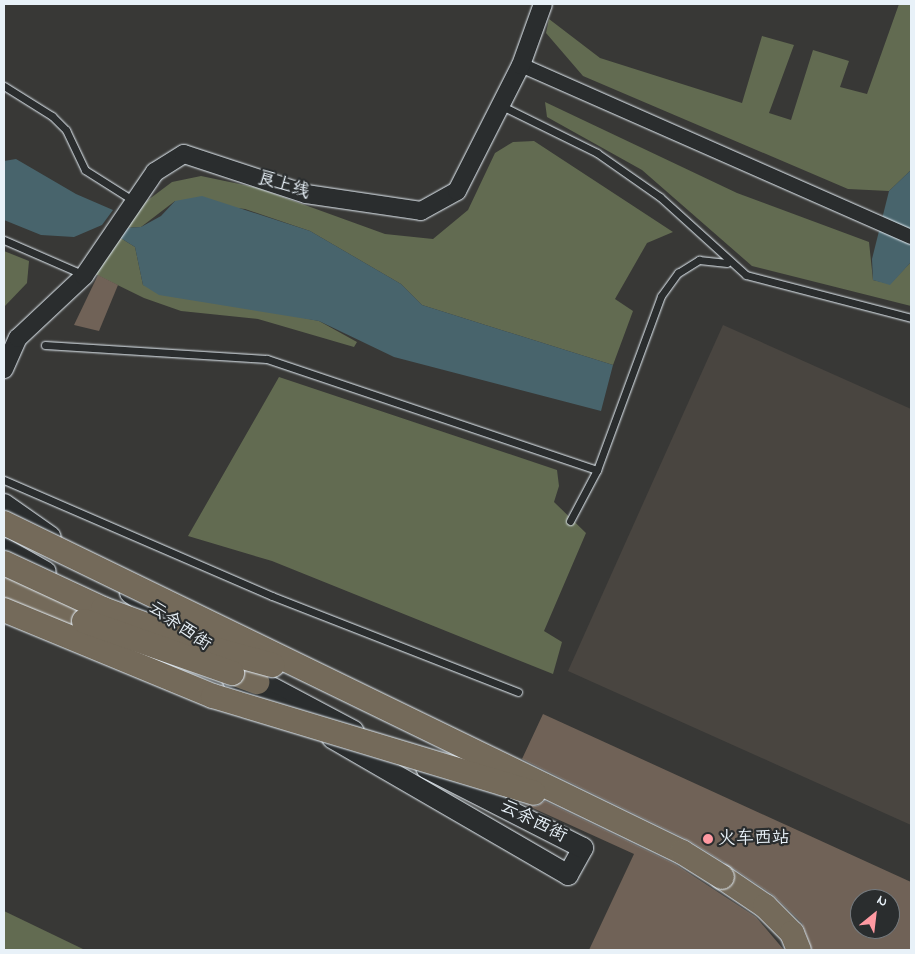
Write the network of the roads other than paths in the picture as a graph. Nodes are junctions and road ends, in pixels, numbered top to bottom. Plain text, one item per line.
1 (543, 4) edge
2 (521, 65) junction
3 (4, 86) edge
4 (502, 106) junction
5 (134, 202) junction
6 (911, 237) edge
7 (4, 240) edge
8 (728, 263) junction
9 (84, 276) junction
10 (911, 318) edge
11 (45, 345) dead end
12 (4, 369) edge
13 (597, 470) junction
14 (4, 480) edge
15 (4, 504) edge
16 (570, 521) dead end
17 (4, 522) edge
18 (4, 548) edge
19 (4, 563) edge
20 (4, 585) edge
21 (4, 610) edge
22 (325, 680) junction
23 (257, 682) junction
24 (518, 692) dead end
25 (590, 809) junction
26 (799, 944) edge

1 - 2 street, 良上线
2 - 4 street, 良上线
2 - 6 street
3 - 5 lane
4 - 5 street, 良上线
4 - 8 lane
5 - 9 street, 良上线
7 - 9 lane
8 - 10 lane
8 - 13 lane
9 - 12 street, 良上线
11 - 13 lane
13 - 16 lane
14 - 24 lane
15 - 23 main road, 云余西街
17 - 22 highway, bridge
18 - 23 main road, 云余西街
19 - 22 highway, bridge
20 - 23 highway, bridge
21 - 25 highway, bridge
22 - 25 highway, bridge
25 - 26 highway, bridge

